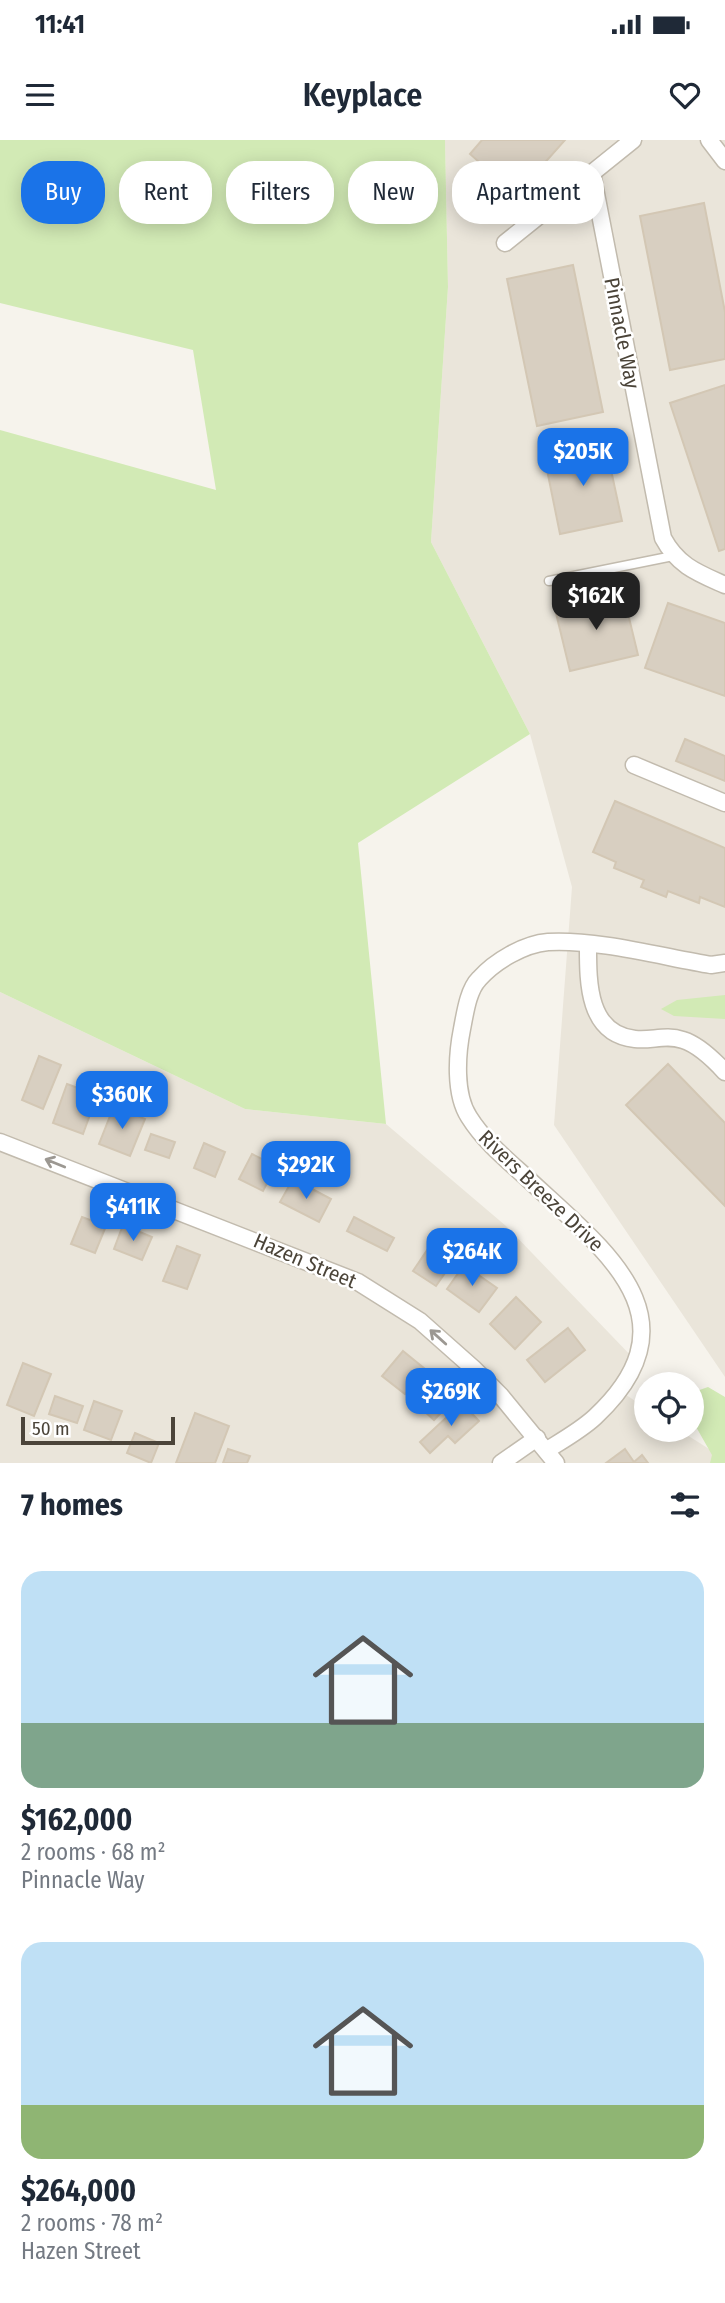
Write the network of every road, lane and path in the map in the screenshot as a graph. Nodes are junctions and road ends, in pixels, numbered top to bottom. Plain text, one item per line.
1 (633, 140) edge
2 (709, 140) edge
3 (725, 161) edge
4 (604, 163) edge
5 (529, 224) edge
6 (602, 224) edge
7 (505, 243) dead end
8 (673, 556) junction
9 (549, 581) dead end
10 (725, 585) edge
11 (634, 765) dead end
12 (725, 803) edge
13 (588, 945) junction
14 (725, 963) edge
15 (725, 1072) edge
16 (0, 1142) edge
17 (547, 1450) edge
18 (501, 1463) edge

1 - 4 street
2 - 3 street
5 - 7 street
6 - 8 street, Pinnacle Way
8 - 9 lane
8 - 10 street
11 - 12 street
13 - 14 street, Rivers Breeze Drive
13 - 15 street
13 - 17 street, Rivers Breeze Drive
17 -> 16 street, Hazen Street
17 - 18 street, Rivers Breeze Drive

